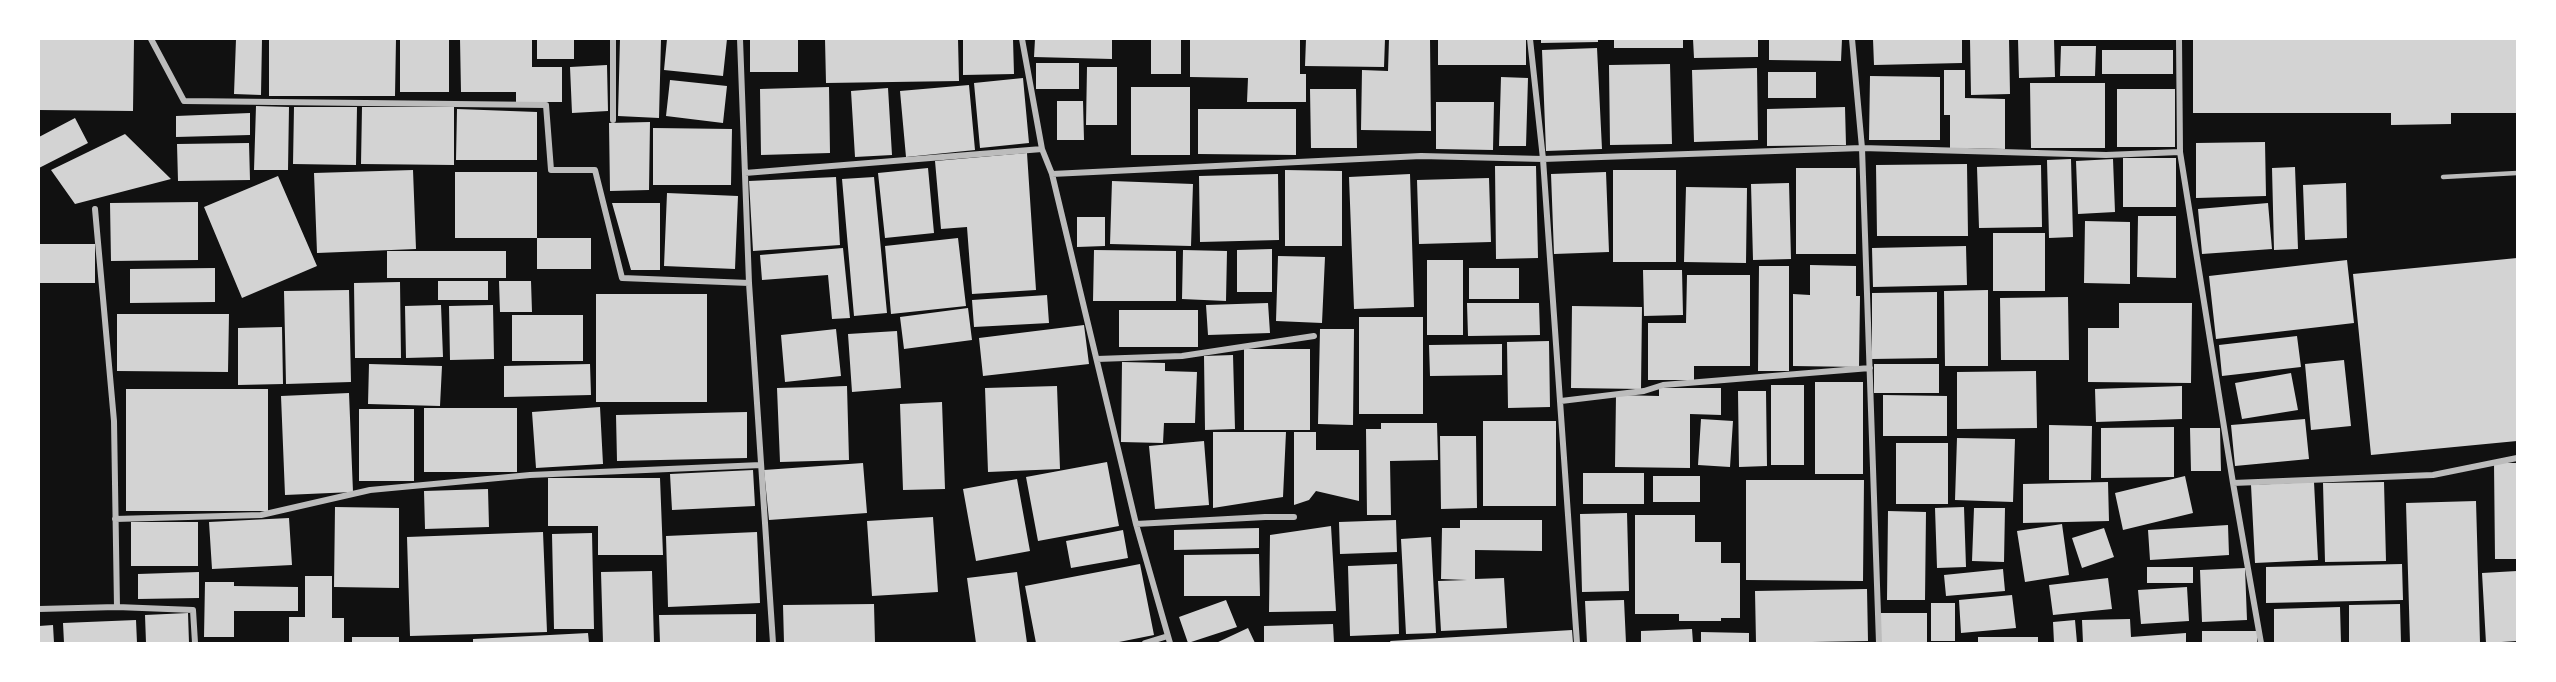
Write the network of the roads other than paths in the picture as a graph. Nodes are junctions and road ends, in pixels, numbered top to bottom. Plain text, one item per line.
1 (151, 39) edge
2 (613, 39) edge
3 (740, 39) edge
4 (1022, 39) edge
5 (1530, 39) edge
6 (1852, 39) edge
7 (2179, 39) edge
8 (614, 120) dead end
9 (1862, 148) junction
10 (1042, 149) junction
11 (2180, 152) junction
12 (1543, 159) junction
13 (745, 173) junction
14 (2517, 173) edge
15 (1052, 174) junction
16 (2443, 177) dead end
17 (94, 209) dead end
18 (749, 283) junction
19 (1314, 336) dead end
20 (1097, 359) junction
21 (1870, 368) junction
22 (1561, 401) junction
23 (2517, 458) edge
24 (761, 465) junction
25 (2233, 483) junction
26 (1294, 517) dead end
27 (115, 519) junction
28 (1136, 524) junction
29 (117, 606) junction
30 (39, 609) edge
31 (1169, 640) edge
32 (195, 643) edge
33 (773, 643) edge
34 (1145, 643) edge
35 (1577, 643) edge
36 (1879, 643) edge
37 (2261, 643) edge

1 - 18 street
2 - 8 street
3 - 13 street
4 - 10 street
5 - 12 street
6 - 9 street
7 - 11 street
9 - 11 street
9 - 12 street
9 - 21 street
10 - 13 street
10 - 15 street
11 - 25 street
12 - 15 street
12 - 22 street
13 - 18 street
14 - 16 lane
15 - 20 street
17 - 27 street
18 - 24 street
19 - 20 street
20 - 28 street
21 - 22 street
21 - 36 street
22 - 35 street
23 - 25 street
24 - 27 street
24 - 33 street
25 - 37 street
26 - 28 street
27 - 29 street
28 - 31 street
29 - 30 street
29 - 32 street
31 - 34 street

